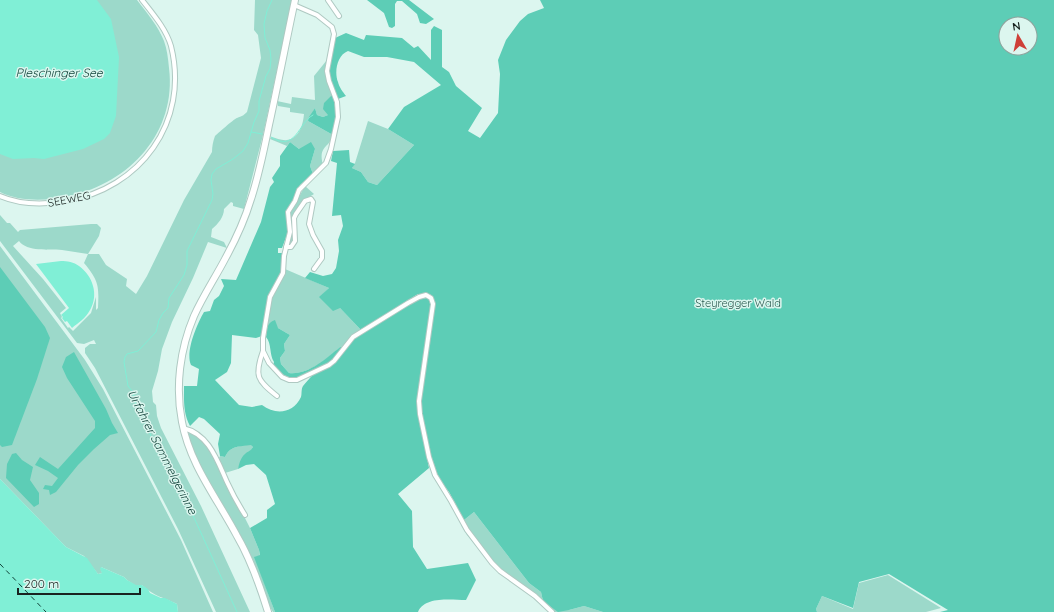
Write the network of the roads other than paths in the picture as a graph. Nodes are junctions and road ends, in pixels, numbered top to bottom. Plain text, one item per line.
1 (142, 0) edge
2 (328, 0) edge
3 (294, 3) edge
4 (339, 16) dead end
5 (0, 196) edge
6 (286, 247) junction
7 (314, 269) dead end
8 (263, 351) junction
9 (277, 396) dead end
10 (183, 428) junction
11 (245, 515) dead end
12 (268, 612) edge
13 (552, 612) edge

1 - 5 street, SEEWEG
2 - 4 street
3 - 6 street
3 - 10 main road
6 - 7 street
6 - 8 street
8 - 9 street
8 - 13 street
10 - 11 street
10 - 12 main road

